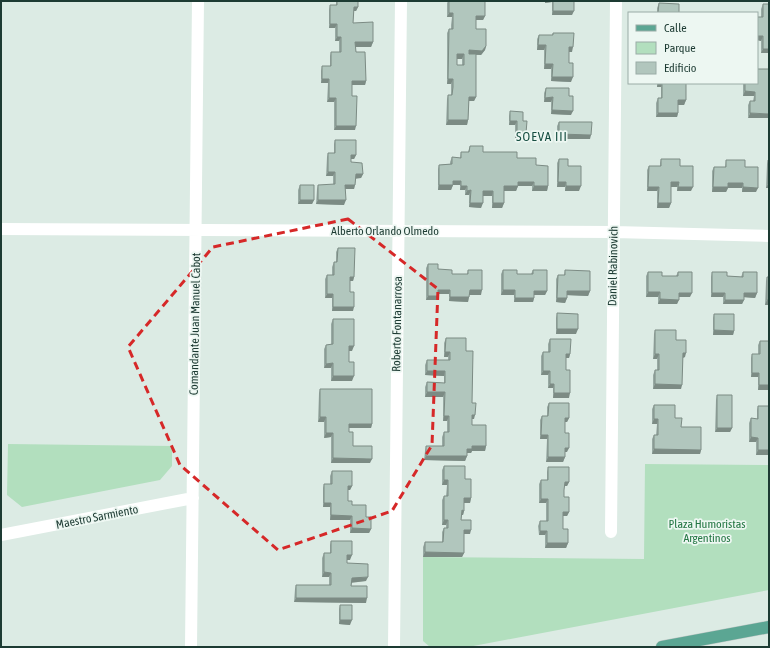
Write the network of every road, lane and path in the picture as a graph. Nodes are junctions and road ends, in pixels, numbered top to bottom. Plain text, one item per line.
1 (198, 1) edge
2 (401, 1) edge
3 (616, 1) edge
4 (1, 229) edge
5 (195, 230) junction
6 (398, 231) junction
7 (614, 232) junction
8 (769, 236) edge
9 (193, 498) junction
10 (611, 532) dead end
11 (1, 535) edge
12 (769, 627) edge
13 (191, 647) edge
14 (394, 647) edge
15 (662, 647) edge

1 - 5 street, Comandante Juan Manuel Cabot
2 - 6 street, Roberto Fontanarrosa
3 - 7 street, Daniel Rabinovich
4 - 5 street, Alberto Orlando Olmedo
5 - 6 street, Alberto Orlando Olmedo
5 - 9 street, Comandante Juan Manuel Cabot
6 - 7 street, Alberto Orlando Olmedo
6 - 14 street, Roberto Fontanarrosa
7 - 8 street, Alberto Orlando Olmedo
7 - 10 street, Daniel Rabinovich
9 - 11 street, Maestro Sarmiento
9 - 13 street, Comandante Juan Manuel Cabot
12 - 15 main road

